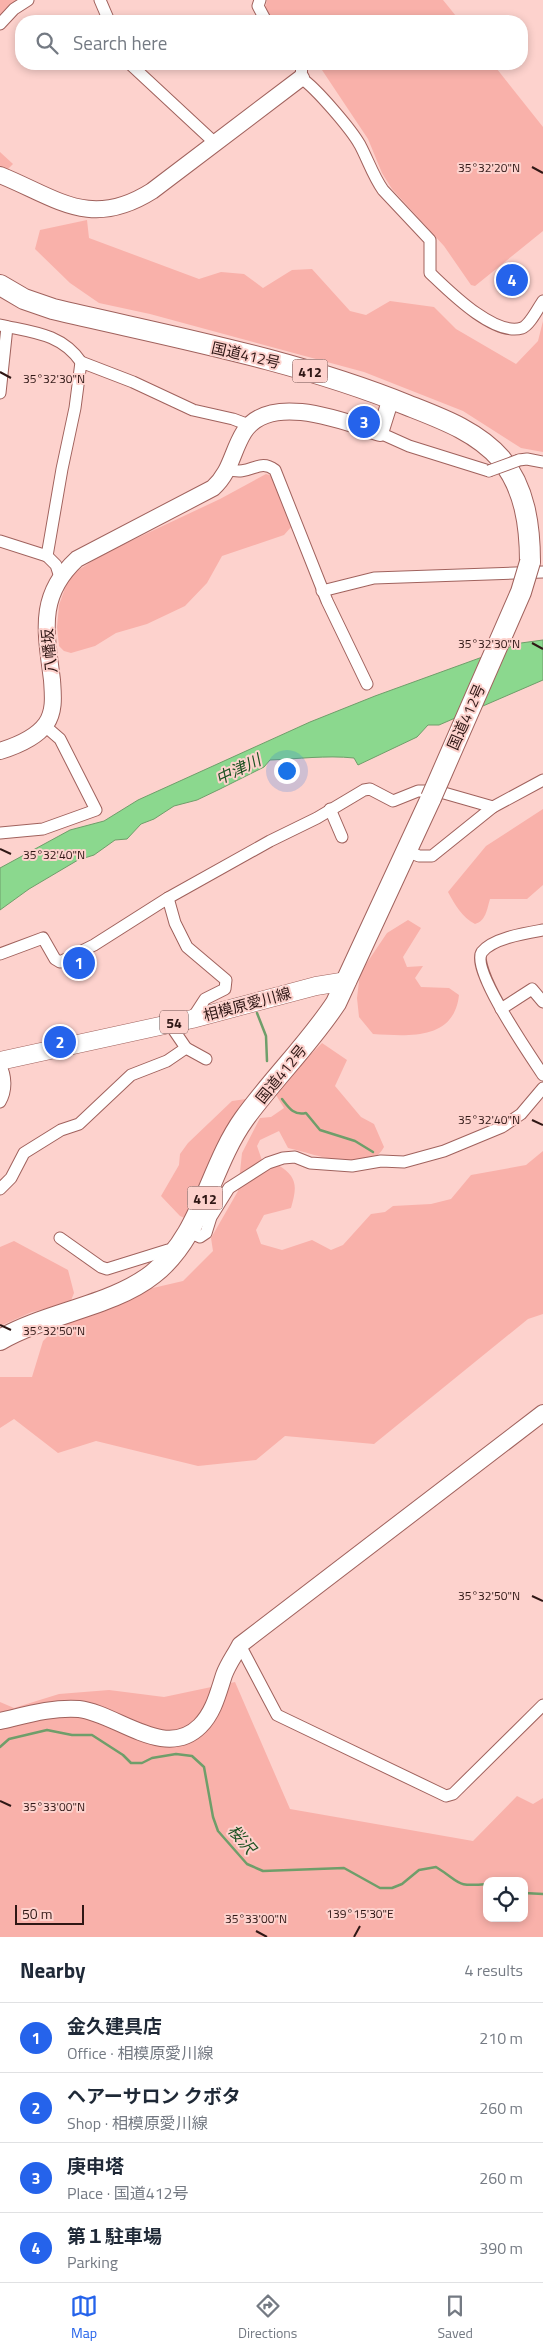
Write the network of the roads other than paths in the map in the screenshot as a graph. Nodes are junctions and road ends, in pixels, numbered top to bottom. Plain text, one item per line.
1 (11, 0) edge
2 (28, 0) edge
3 (100, 0) edge
4 (260, 0) edge
5 (106, 15) edge
6 (263, 15) edge
7 (0, 16) edge
8 (0, 24) edge
9 (136, 70) edge
10 (301, 71) edge
11 (215, 143) junction
12 (0, 175) edge
13 (0, 285) edge
14 (543, 300) edge
15 (3, 326) edge
16 (81, 362) junction
17 (0, 393) edge
18 (391, 398) junction
19 (249, 425) junction
20 (380, 433) junction
21 (543, 462) edge
22 (228, 469) junction
23 (0, 541) edge
24 (47, 556) junction
25 (536, 567) edge
26 (60, 577) junction
27 (322, 591) junction
28 (368, 684) dead end
29 (45, 726) junction
30 (0, 751) edge
31 (543, 780) edge
32 (493, 807) junction
33 (330, 809) junction
34 (0, 833) edge
35 (342, 837) dead end
36 (406, 851) junction
37 (168, 898) junction
38 (543, 930) edge
39 (0, 954) edge
40 (347, 981) junction
41 (543, 1002) edge
42 (501, 1009) junction
43 (192, 1019) junction
44 (169, 1023) junction
45 (186, 1048) junction
46 (206, 1059) dead end
47 (0, 1062) edge
48 (543, 1075) edge
49 (543, 1088) edge
50 (0, 1102) edge
51 (0, 1189) edge
52 (189, 1232) junction
53 (60, 1238) dead end
54 (174, 1255) junction
55 (0, 1340) edge
56 (543, 1413) edge
57 (240, 1645) junction
58 (543, 1705) edge
59 (0, 1721) edge

1 - 7 street
2 - 8 street
3 - 5 street
4 - 6 street
9 - 11 street
10 - 11 street
10 - 14 street
11 - 12 street
13 - 18 highway, 国道412号 / 412
15 - 16 street
15 - 17 street
16 - 19 street
16 - 24 street
18 - 20 street
18 - 25 highway, 国道412号 / 412
19 - 20 street
19 - 22 street
20 - 21 street, bridge
22 - 26 street
22 - 27 street
23 - 24 street
24 - 26 street
25 - 27 street
25 - 36 highway, 国道412号 / 412, bridge
26 - 29 street, 八幡坂
27 - 28 street
29 - 30 street
29 - 34 street
31 - 32 street
32 - 33 street
32 - 36 street
33 - 35 street
33 - 37 street
36 - 40 highway, 国道412号 / 412
37 - 39 street
37 - 43 street
38 - 42 street
40 - 43 main road, 相模原愛川線 / 54
40 - 52 highway, 国道412号 / 412
41 - 42 street
42 - 48 street
43 - 44 main road, 相模原愛川線 / 54
44 - 45 street
44 - 47 main road, 相模原愛川線 / 54
45 - 46 street
45 - 51 street
47 - 50 street
49 - 52 street
52 - 54 highway, 国道412号 / 412
53 - 54 street
54 - 55 highway, 国道412号 / 412
56 - 57 street
57 - 58 street
57 - 59 street

